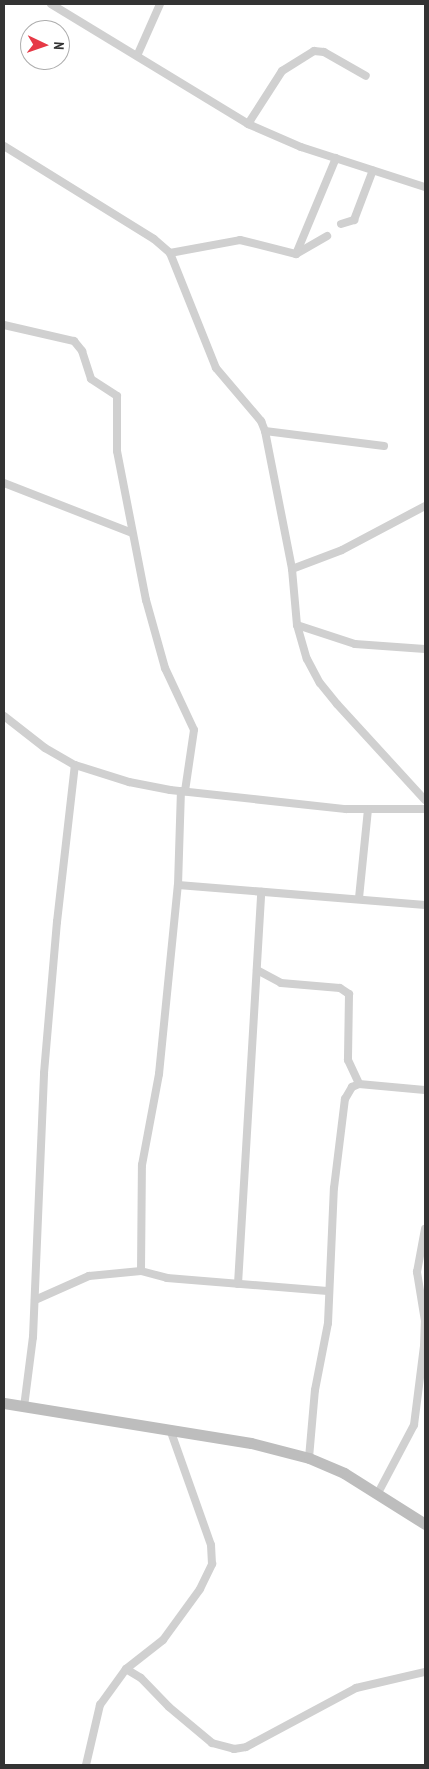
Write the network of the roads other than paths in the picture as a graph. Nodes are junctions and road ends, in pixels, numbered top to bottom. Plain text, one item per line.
1 (52, 4) edge
2 (160, 4) edge
3 (137, 56) junction
4 (366, 76) dead end
5 (248, 124) junction
6 (4, 146) edge
7 (336, 158) junction
8 (373, 170) junction
9 (425, 188) edge
10 (341, 224) dead end
11 (327, 236) dead end
12 (170, 253) junction
13 (296, 254) junction
14 (4, 325) edge
15 (265, 431) junction
16 (384, 446) dead end
17 (4, 483) edge
18 (425, 506) edge
19 (132, 533) junction
20 (292, 569) junction
21 (297, 625) junction
22 (425, 649) edge
23 (4, 716) edge
24 (75, 765) junction
25 (183, 791) junction
26 (425, 800) edge
27 (425, 809) edge
28 (368, 810) junction
29 (178, 885) junction
30 (260, 892) junction
31 (359, 898) junction
32 (425, 905) edge
33 (257, 970) junction
34 (359, 1084) junction
35 (425, 1090) edge
36 (425, 1229) edge
37 (140, 1271) junction
38 (238, 1284) junction
39 (328, 1291) junction
40 (35, 1300) junction
41 (4, 1403) edge
42 (24, 1407) junction
43 (170, 1430) junction
44 (309, 1458) junction
45 (378, 1493) junction
46 (425, 1524) edge
47 (126, 1669) junction
48 (425, 1672) edge
49 (86, 1765) edge

1 - 3 street
2 - 3 street
3 - 5 street
4 - 5 street
5 - 7 street
6 - 12 street
7 - 8 street
7 - 13 street
8 - 9 street
8 - 10 street
11 - 13 street
12 - 13 street
12 - 15 street
14 - 19 street
15 - 16 street
15 - 20 street
17 - 19 street
18 - 20 street
19 - 25 street
20 - 21 street
21 - 22 street
21 - 26 street
23 - 24 street
24 - 25 street
24 - 40 street
25 - 28 street
25 - 29 street
27 - 28 street
28 - 31 street
29 - 30 street
29 - 37 street
30 - 31 street
30 - 33 street
31 - 32 street
33 - 34 street
33 - 38 street
34 - 35 street
34 - 39 street
36 - 45 street
37 - 38 street
37 - 40 street
38 - 39 street
39 - 44 street
40 - 42 street
41 - 42 main road
42 - 43 main road
43 - 44 main road
43 - 47 street
44 - 45 main road
45 - 46 main road
47 - 48 street
47 - 49 street

